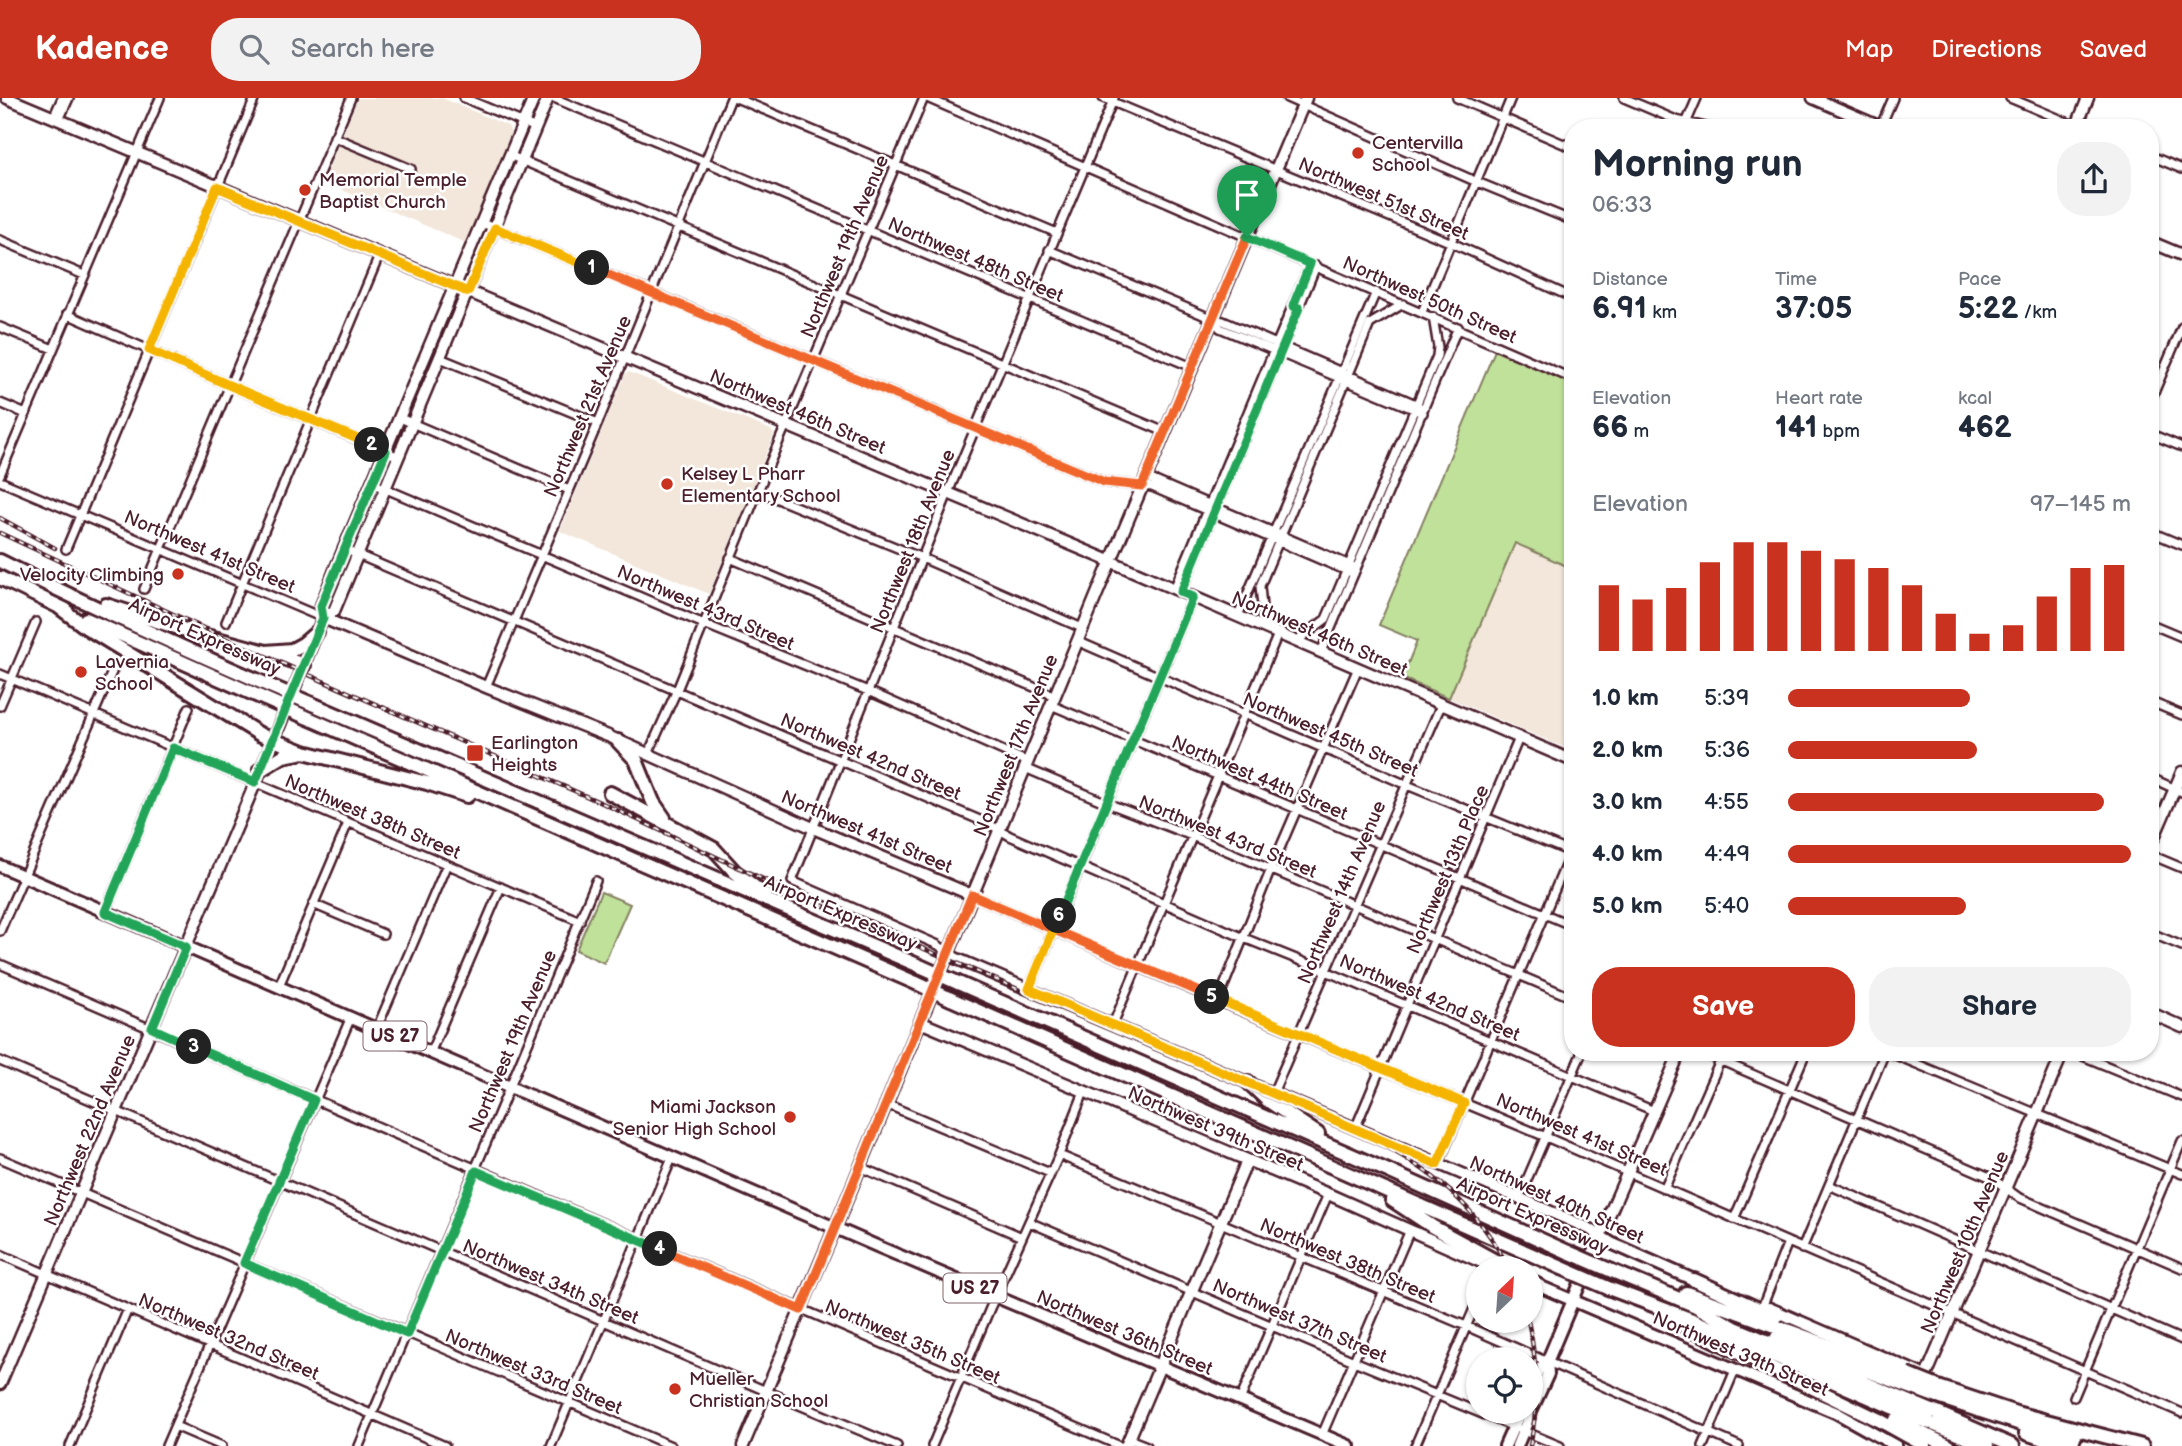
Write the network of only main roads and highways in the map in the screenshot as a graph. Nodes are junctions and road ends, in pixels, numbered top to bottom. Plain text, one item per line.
1 (6, 98) edge
2 (534, 98) edge
3 (548, 98) edge
4 (1813, 98) edge
5 (2088, 98) edge
6 (1304, 101) edge
7 (1862, 119) edge
8 (2081, 119) edge
9 (2159, 245) edge
10 (2182, 255) edge
11 (455, 286) junction
12 (468, 292) junction
13 (0, 561) edge
14 (1110, 561) junction
15 (0, 578) edge
16 (46, 585) junction
17 (59, 607) junction
18 (323, 618) junction
19 (317, 632) junction
20 (266, 652) junction
21 (304, 665) junction
22 (274, 739) junction
23 (618, 741) junction
24 (304, 752) junction
25 (1564, 757) edge
26 (2182, 772) edge
27 (257, 776) junction
28 (2178, 790) edge
29 (610, 793) dead end
30 (557, 828) junction
31 (2159, 828) edge
32 (678, 830) junction
33 (0, 866) edge
34 (972, 895) junction
35 (785, 909) junction
36 (186, 947) junction
37 (949, 953) junction
38 (2159, 1017) edge
39 (920, 1022) junction
40 (2182, 1027) edge
41 (1676, 1061) edge
42 (2059, 1061) edge
43 (1248, 1082) junction
44 (1361, 1159) junction
45 (1247, 1161) junction
46 (1378, 1188) junction
47 (835, 1228) junction
48 (1600, 1236) junction
49 (1467, 1256) edge
50 (1487, 1256) edge
51 (1694, 1280) junction
52 (1644, 1285) junction
53 (1544, 1288) edge
54 (1631, 1298) junction
55 (1573, 1301) junction
56 (1696, 1306) junction
57 (1547, 1362) junction
58 (1543, 1365) edge
59 (1882, 1365) junction
60 (1160, 1366) junction
61 (1926, 1376) junction
62 (1904, 1379) junction
63 (0, 1384) edge
64 (1543, 1385) edge
65 (1939, 1393) junction
66 (1888, 1409) junction
67 (1519, 1424) edge
68 (1522, 1424) edge
69 (1518, 1429) junction
70 (1929, 1433) edge
71 (1326, 1440) edge
72 (1127, 1442) edge
73 (743, 1446) edge
74 (1349, 1446) edge
75 (1505, 1446) edge
76 (1517, 1446) edge
77 (1896, 1446) edge
78 (1950, 1446) edge
79 (1987, 1446) edge
80 (2014, 1446) edge
81 (2064, 1446) edge
82 (2105, 1446) edge
83 (2142, 1446) edge

1 - 11 main road, Northwest 46th Street
2 - 11 main road, Northwest 22nd Avenue
3 - 12 main road, Northwest 22nd Avenue
4 - 7 main road
5 - 8 main road
6 - 14 main road, Northwest 17th Avenue
9 - 10 main road
11 - 12 main road, Northwest 46th Street
11 - 18 main road, Northwest 22nd Avenue
12 - 14 main road, Northwest 46th Street
12 - 18 main road, Northwest 22nd Avenue
13 - 16 highway, Airport Expressway
14 - 25 main road, Northwest 46th Street
14 - 34 main road, Northwest 17th Avenue
15 - 17 highway, Airport Expressway
16 - 20 highway
16 - 35 highway, Airport Expressway, bridge
17 - 22 highway
17 - 30 highway, Airport Expressway, bridge
18 - 19 main road, Northwest 22nd Avenue
18 - 23 main road, Northwest 41st Street
19 - 20 highway
19 - 21 main road, Northwest 22nd Avenue
20 - 21 highway
21 - 22 main road, Northwest 22nd Avenue
22 - 24 highway
22 - 27 main road, Northwest 22nd Avenue
23 - 32 highway
23 - 34 main road, Northwest 41st Street
24 - 27 highway
24 - 30 highway
26 - 28 main road
27 - 36 main road, Northwest 22nd Avenue
28 - 31 main road
29 - 32 highway
30 - 46 highway, Airport Expressway, bridge
32 - 35 highway
33 - 36 main road, Northwest 36th Street / US 27
34 - 37 main road, Northwest 17th Avenue
35 - 44 highway, Airport Expressway, bridge
36 - 47 main road, Northwest 36th Street / US 27
36 - 63 main road, Northwest 22nd Avenue
37 - 39 main road, Northwest 17th Avenue
37 - 43 main road, Northwest 40th Street
38 - 40 main road
39 - 45 main road, Northwest 39th Street
39 - 47 main road, Northwest 17th Avenue
41 - 48 main road
42 - 61 main road, Northwest 10th Avenue
43 - 44 highway
43 - 48 main road, Northwest 40th Street
44 - 52 highway, Airport Expressway, bridge
45 - 49 main road, Northwest 39th Street
45 - 60 main road
46 - 50 highway
46 - 54 highway, Airport Expressway, bridge
47 - 60 main road, Northwest 36th Street / US 27
47 - 73 main road, Northwest 17th Avenue
48 - 51 main road, Northwest 40th Street
48 - 55 main road
51 - 59 highway
51 - 61 main road, Northwest 40th Street
52 - 56 highway, Airport Expressway
52 - 59 highway
53 - 55 main road, Northwest 39th Street
54 - 66 highway, Airport Expressway
54 - 66 highway
55 - 57 main road
55 - 77 main road, Northwest 39th Street
56 - 62 highway
56 - 66 highway, Airport Expressway
57 - 58 main road
57 - 64 main road
59 - 62 highway
60 - 71 main road, Northwest 36th Street / US 27
60 - 72 main road
61 - 77 main road, Northwest 10th Avenue
62 - 65 highway, bridge
65 - 81 highway
65 - 82 highway
65 - 83 highway
66 - 70 highway, bridge
66 - 70 highway, Airport Expressway, bridge
67 - 69 main road
68 - 69 main road
69 - 75 main road
69 - 76 main road
70 - 78 highway
70 - 79 highway, Airport Expressway
70 - 80 highway, Airport Expressway
71 - 74 main road, Northwest 36th Street / US 27

